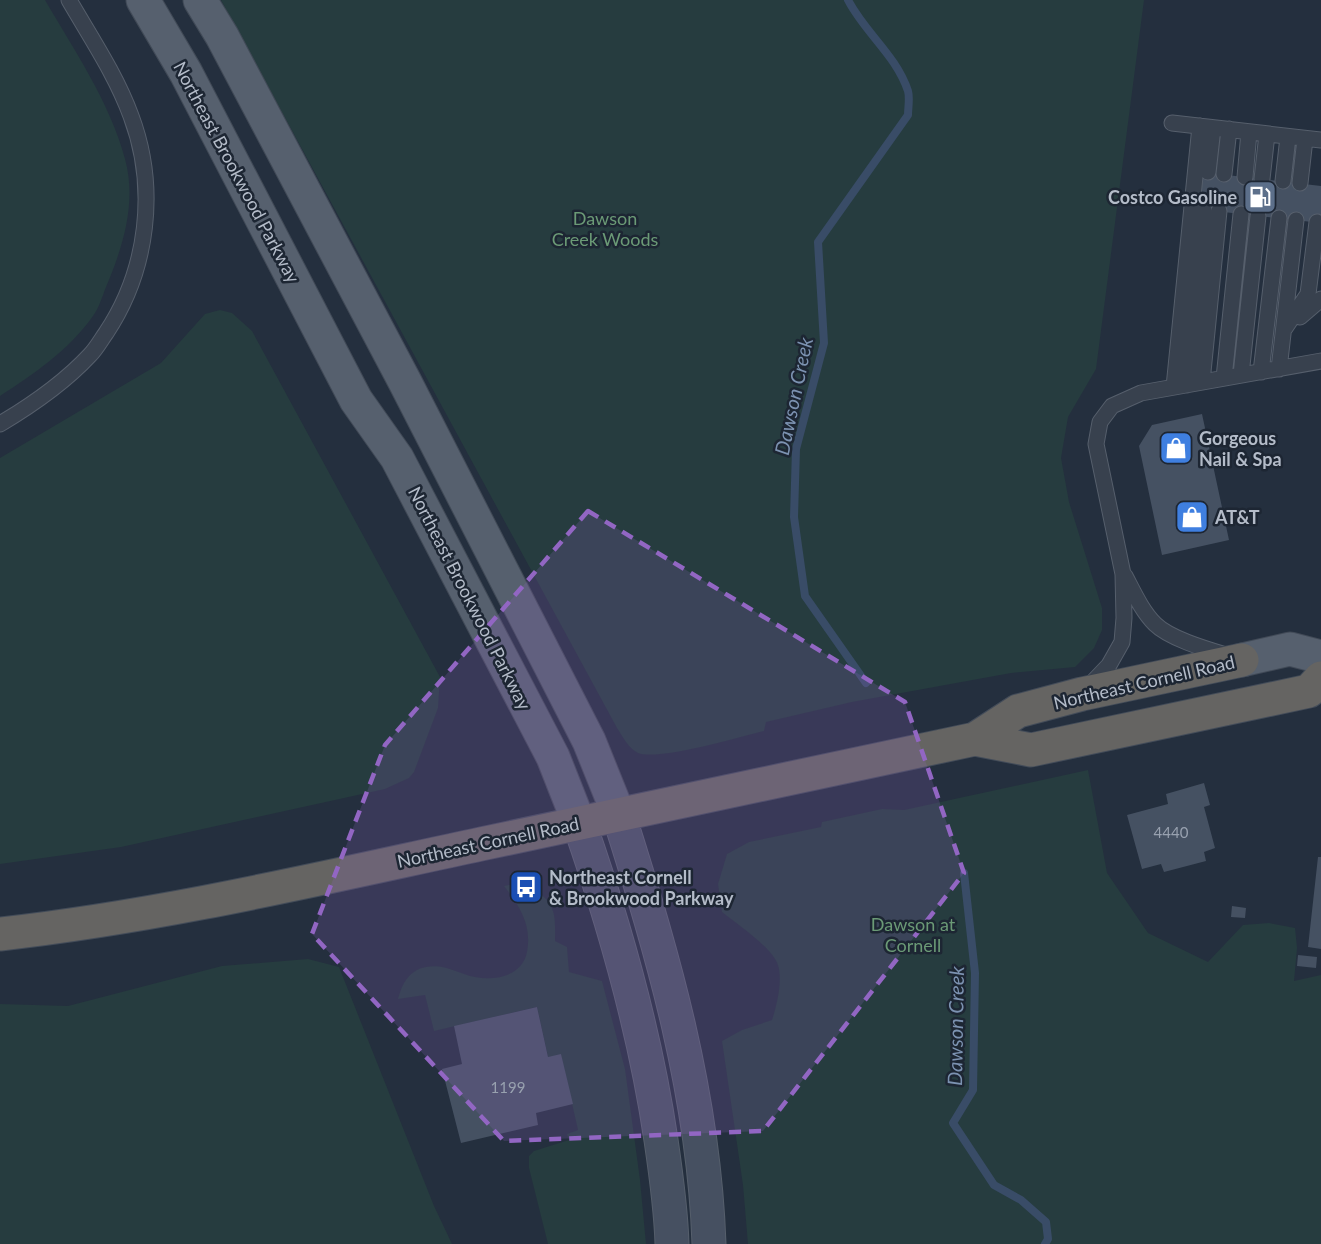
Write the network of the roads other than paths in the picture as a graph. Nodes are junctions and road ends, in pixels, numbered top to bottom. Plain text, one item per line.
1 (69, 0) edge
2 (143, 0) edge
3 (200, 0) edge
4 (1172, 123) dead end
5 (1214, 128) junction
6 (1249, 132) junction
7 (1267, 134) junction
8 (1288, 136) junction
9 (1305, 139) junction
10 (1321, 140) edge
11 (1216, 173) dead end
12 (1245, 177) dead end
13 (1262, 178) dead end
14 (1283, 181) dead end
15 (1300, 183) dead end
16 (1212, 211) dead end
17 (1241, 214) dead end
18 (1258, 216) dead end
19 (1279, 218) dead end
20 (1296, 220) dead end
21 (1317, 222) dead end
22 (1321, 299) edge
23 (1321, 308) edge
24 (1284, 330) junction
25 (1321, 361) edge
26 (1279, 369) junction
27 (1261, 372) junction
28 (1241, 375) junction
29 (1224, 378) junction
30 (1188, 385) junction
31 (0, 424) edge
32 (1123, 574) junction
33 (1321, 657) edge
34 (1242, 660) junction
35 (1321, 678) edge
36 (1082, 694) junction
37 (975, 739) junction
38 (618, 813) junction
39 (579, 823) junction
40 (0, 934) edge
41 (672, 1244) edge
42 (710, 1244) edge

1 - 31 lane
2 - 39 main road, Northeast Brookwood Parkway
3 - 38 main road
4 - 5 lane
5 - 6 lane
5 - 11 lane
5 - 30 lane
6 - 7 lane
6 - 12 lane
7 - 8 lane
7 - 13 lane
8 - 9 lane
8 - 14 lane
9 - 10 lane
9 - 15 lane
16 - 30 lane
17 - 29 lane
18 - 28 lane
19 - 27 lane
20 - 24 lane
21 - 24 lane
22 - 24 lane
23 - 24 lane
24 - 26 lane
25 - 26 lane
26 - 27 lane
27 - 28 lane
28 - 29 lane
29 - 30 lane
30 - 32 lane
32 - 34 lane
32 - 36 lane
33 - 34 main road, Northeast Cornell Road
34 - 36 highway, Northeast Cornell Road
35 - 37 highway, Northeast Cornell Road
36 - 37 highway, Northeast Cornell Road
37 - 38 highway, Northeast Cornell Road
38 - 39 highway, Northeast Cornell Road
38 - 42 main road
39 - 40 highway, Northeast Cornell Road
39 - 41 main road, Northeast Brookwood Parkway

